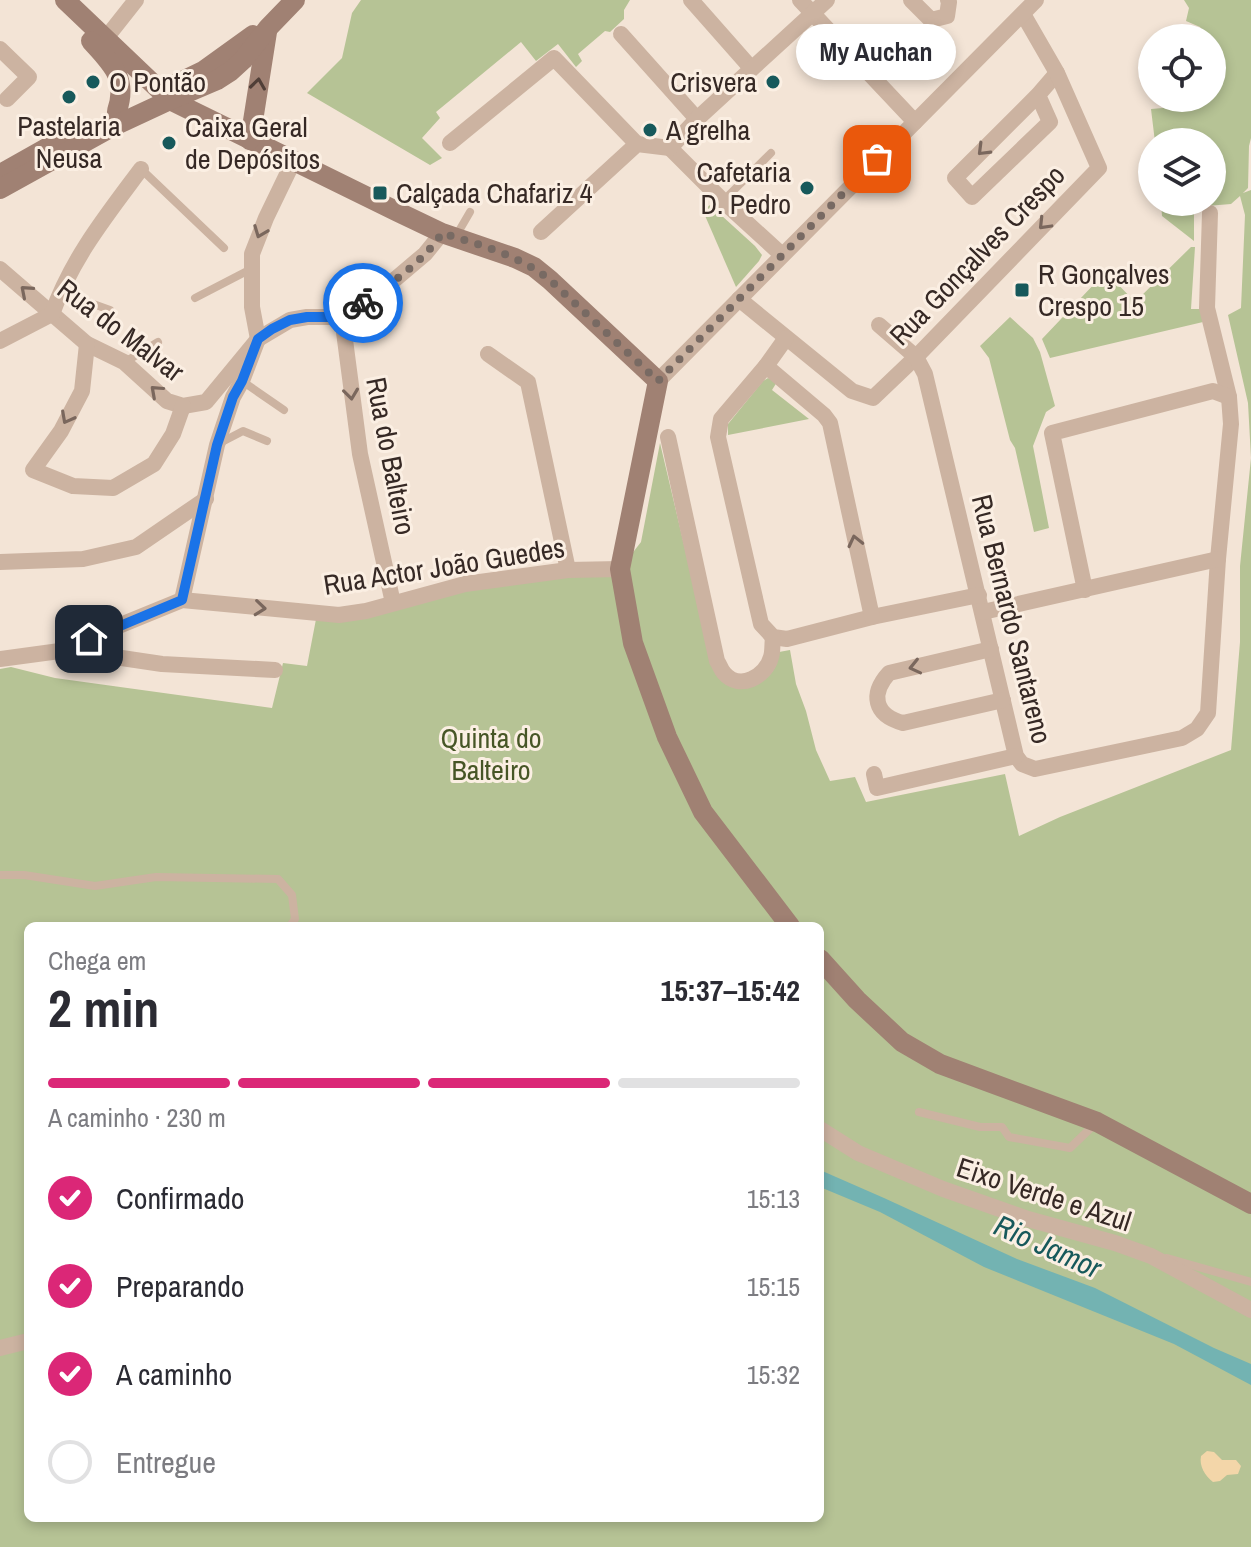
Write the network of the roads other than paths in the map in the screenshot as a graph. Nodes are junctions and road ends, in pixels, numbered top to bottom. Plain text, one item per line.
1 (136, 0) edge
2 (295, 0) edge
3 (691, 0) edge
4 (800, 0) edge
5 (827, 0) edge
6 (911, 0) edge
7 (948, 0) edge
8 (1036, 0) edge
9 (70, 5) edge
10 (812, 13) junction
11 (1023, 14) junction
12 (268, 28) junction
13 (621, 34) dead end
14 (106, 38) junction
15 (0, 49) edge
16 (751, 68) junction
17 (1057, 73) junction
18 (165, 95) junction
19 (1038, 95) junction
20 (7, 99) dead end
21 (117, 111) junction
22 (697, 119) junction
23 (915, 122) junction
24 (250, 140) junction
25 (450, 143) dead end
26 (637, 144) junction
27 (670, 148) junction
28 (771, 153) dead end
29 (293, 162) junction
30 (141, 169) joint
31 (0, 174) edge
32 (0, 189) edge
33 (723, 201) junction
34 (470, 212) dead end
35 (1210, 216) edge
36 (541, 232) dead end
37 (449, 235) junction
38 (224, 248) dead end
39 (782, 255) junction
40 (0, 269) edge
41 (252, 269) junction
42 (59, 292) junction
43 (195, 298) dead end
44 (739, 299) junction
45 (110, 310) dead end
46 (52, 314) junction
47 (342, 317) junction
48 (879, 325) dead end
49 (786, 338) junction
50 (258, 339) junction
51 (0, 341) edge
52 (158, 342) dead end
53 (87, 344) junction
54 (488, 354) dead end
55 (916, 357) junction
56 (124, 362) junction
57 (766, 366) junction
58 (242, 381) junction
59 (658, 381) junction
60 (1229, 397) junction
61 (183, 406) junction
62 (284, 410) dead end
63 (668, 437) dead end
64 (267, 441) dead end
65 (217, 445) junction
66 (206, 499) junction
67 (1218, 559) junction
68 (0, 562) edge
69 (620, 569) junction
70 (568, 570) junction
71 (1085, 590) junction
72 (979, 595) junction
73 (182, 600) junction
74 (393, 603) junction
75 (983, 612) junction
76 (872, 617) junction
77 (773, 637) junction
78 (991, 649) junction
79 (67, 650) junction
80 (0, 659) edge
81 (275, 670) dead end
82 (1003, 700) junction
83 (1016, 756) junction
84 (874, 774) dead end
85 (0, 875) edge
86 (293, 922) edge
87 (787, 922) edge
88 (824, 963) edge
89 (919, 1112) dead end
90 (1097, 1122) junction
91 (824, 1132) edge
92 (1251, 1204) edge
93 (1151, 1256) junction
94 (1251, 1282) edge
95 (1251, 1310) edge
96 (24, 1342) edge
97 (0, 1348) edge

1 - 14 street
2 - 12 street
3 - 16 street
4 - 10 street
5 - 10 street
6 - 7 street
8 - 11 street
9 - 14 street
9 - 21 street
10 - 16 street
10 - 23 street
11 - 17 street, Rua Gonçalves Crespo
11 - 23 street
12 - 18 street
24 -> 12 street
13 - 22 street
14 - 18 street
15 - 20 street
16 - 22 street
17 - 19 street
17 -> 55 street, Rua Gonçalves Crespo
18 - 21 street
18 - 24 street
18 - 32 street
19 -> 19 street
21 - 31 street
22 - 27 street
23 - 39 street
24 - 29 street
25 - 26 street
26 - 27 street
26 - 36 street
27 - 33 street
28 - 33 lane
29 - 37 street
29 -> 41 street
30 - 38 lane
30 - 42 street
33 - 39 street
34 - 37 lane
35 - 60 street, Rua Bernardo Santareno
37 - 47 street
37 - 59 street
39 - 44 street
46 -> 40 street, Rua do Malvar
41 - 43 lane
41 - 50 street
42 - 45 lane
42 - 46 street
44 - 49 street
44 - 59 street
46 - 51 street
46 - 53 street, Rua do Malvar
47 - 50 street, Rua do Malvar
47 -> 74 street, Rua do Balteiro
48 - 55 street
49 - 55 street, Rua Gonçalves Crespo
49 - 57 street
50 - 58 street
50 - 61 street, Rua do Malvar
52 - 56 lane
53 - 56 street, Rua do Malvar
53 -> 61 street
54 - 70 street
55 - 72 street, Rua Bernardo Santareno
61 -> 56 street, Rua do Malvar
76 -> 57 street
57 - 77 street
58 - 62 lane
58 - 65 street
59 - 69 street
60 - 67 street, Rua Bernardo Santareno
60 - 71 street
63 - 77 street
64 - 65 lane
65 - 66 street
66 - 68 street
66 - 73 street
67 - 71 street
67 - 83 street, Rua Bernardo Santareno
69 - 70 street, Rua Actor João Guedes
69 - 87 street
70 - 74 street, Rua Actor João Guedes
71 - 75 street
72 - 75 street, Rua Bernardo Santareno
72 - 76 street
73 -> 74 street, Rua Actor João Guedes
73 - 79 street
75 - 78 street, Rua Bernardo Santareno
76 - 77 street
78 - 82 street, Rua Bernardo Santareno
78 -> 82 street
79 - 80 street
79 - 81 street
82 - 83 street, Rua Bernardo Santareno
83 - 84 street
85 - 86 lane
88 - 90 street
89 - 90 lane
90 - 92 street
91 - 93 street, Eixo Verde e Azul
93 - 94 lane
93 - 95 street, Eixo Verde e Azul
96 - 97 street

